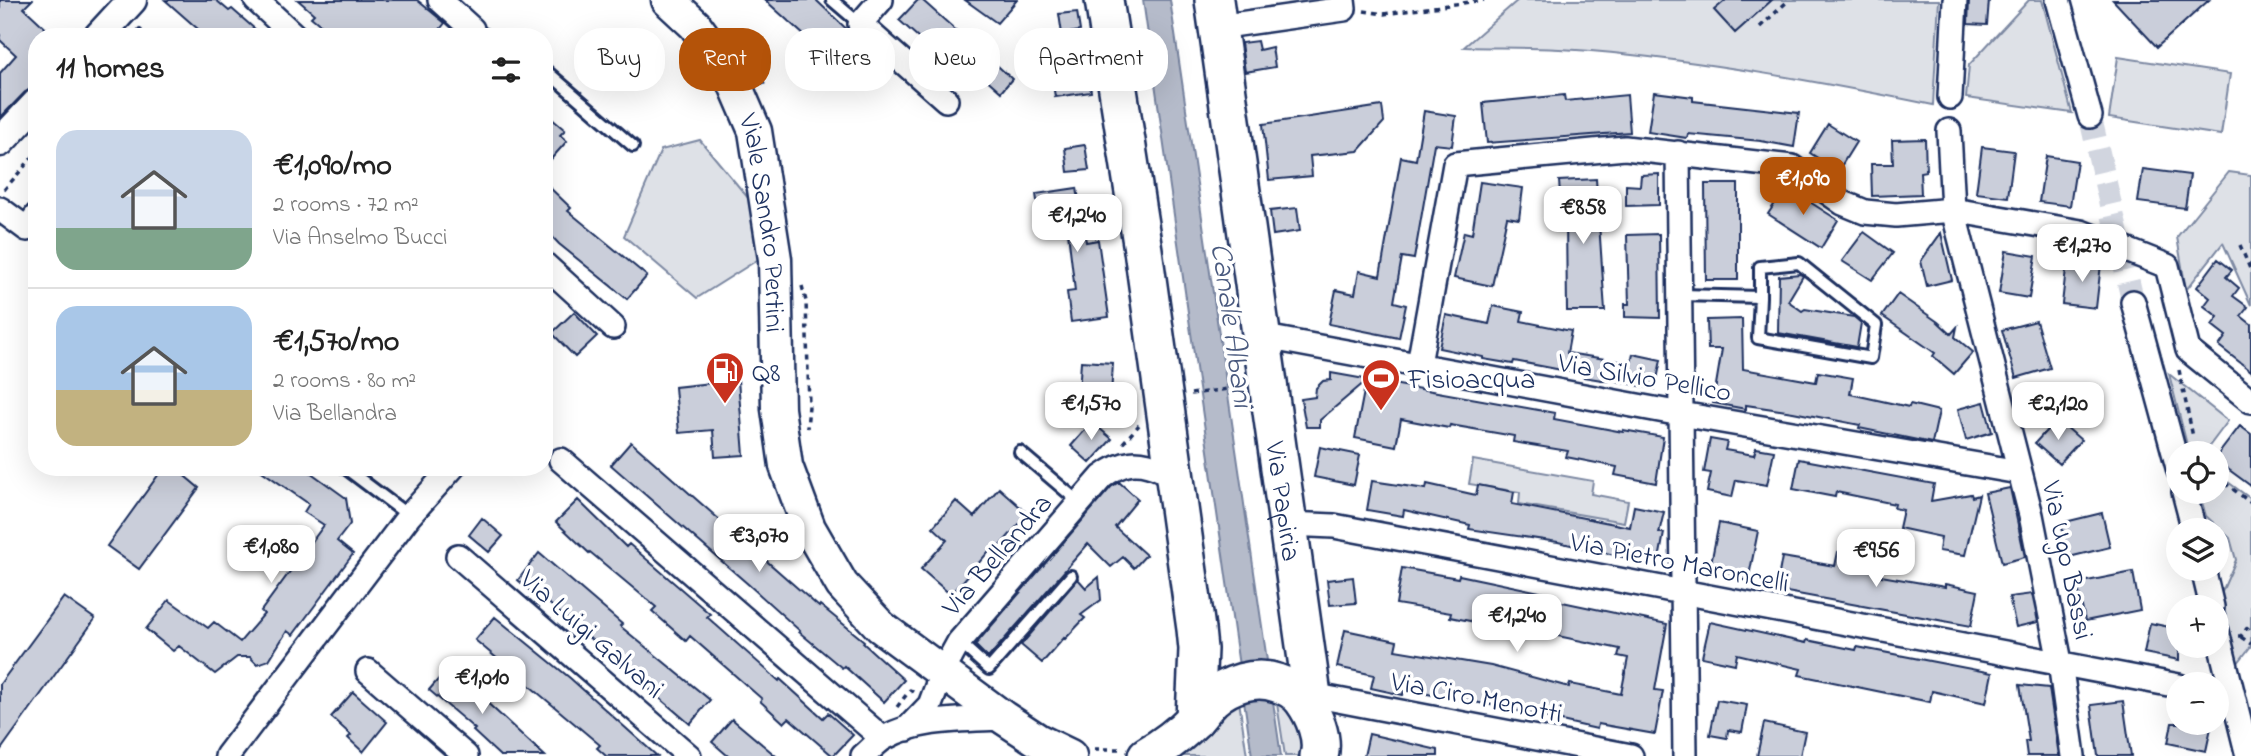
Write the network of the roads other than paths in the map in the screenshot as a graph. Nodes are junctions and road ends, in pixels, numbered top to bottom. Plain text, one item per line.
1 (256, 0) edge
2 (440, 0) edge
3 (668, 0) edge
4 (832, 0) edge
5 (881, 0) edge
6 (1104, 0) edge
7 (1955, 0) edge
8 (2058, 0) edge
9 (1344, 5) edge
10 (133, 12) edge
11 (1216, 14) edge
12 (860, 24) junction
13 (111, 28) edge
14 (286, 28) edge
15 (475, 28) edge
16 (553, 77) edge
17 (1950, 97) dead end
18 (946, 100) dead end
19 (28, 112) edge
20 (2090, 116) tunnel mouth
21 (1950, 131) dead end
22 (0, 142) edge
23 (633, 146) dead end
24 (1678, 153) junction
25 (0, 209) edge
26 (1953, 211) junction
27 (28, 224) edge
28 (1143, 250) junction
29 (553, 272) edge
30 (1681, 295) junction
31 (1760, 296) junction
32 (2133, 302) tunnel mouth
33 (613, 327) dead end
34 (1260, 336) junction
35 (1419, 364) junction
36 (2251, 401) edge
37 (1681, 414) junction
38 (2171, 441) edge
39 (1020, 452) dead end
40 (561, 460) dead end
41 (1162, 471) junction
42 (2020, 472) junction
43 (356, 476) edge
44 (445, 476) edge
45 (1080, 503) junction
46 (409, 516) junction
47 (1288, 524) junction
48 (458, 556) dead end
49 (1071, 576) dead end
50 (1681, 592) junction
51 (1196, 629) junction
52 (959, 642) junction
53 (2224, 658) edge
54 (2060, 662) junction
55 (368, 671) dead end
56 (942, 673) junction
57 (2166, 683) edge
58 (1311, 702) junction
59 (1004, 718) junction
60 (1195, 719) junction
61 (907, 729) junction
62 (883, 738) junction
63 (1043, 748) edge
64 (1080, 752) edge
65 (1134, 752) edge
66 (1320, 754) edge
67 (227, 756) edge
68 (466, 756) edge
69 (689, 756) edge
70 (863, 756) edge
71 (1631, 756) edge
72 (1685, 756) edge
73 (2073, 756) edge
74 (2248, 756) edge

1 - 14 street
2 - 15 street
3 - 56 main road, Viale Sandro Pertini
4 - 12 lane
5 - 12 street
6 - 28 main road
7 - 17 street
8 - 20 street
9 - 11 street
10 - 13 street
11 - 34 main road, Via Papiria
12 - 18 street
16 - 23 lane
19 - 22 street
21 - 26 street, Via Ugo Bassi
24 - 26 street
24 - 30 street
24 - 35 street
25 - 27 street
26 - 36 street
26 - 42 street, Via Ugo Bassi
28 - 41 street
28 - 51 main road
29 - 33 street
30 - 31 lane
30 - 37 street
31 - 31 lane
32 - 38 street
34 - 35 street, Via Silvio Pellico
34 - 47 main road, Via Papiria
35 - 37 street, Via Silvio Pellico
37 - 42 street, Via Silvio Pellico
37 - 50 street
39 - 45 lane
40 - 62 street
41 - 45 street, Via Bellandra
41 - 51 street
42 - 54 street, Via Ugo Bassi
43 - 46 lane
44 - 46 street
45 - 52 street, Via Bellandra
46 - 67 street
47 - 50 street, Via Pietro Maroncelli
47 - 58 main road, Via Papiria
48 - 69 street, Via Luigi Galvani
49 - 52 lane
50 - 54 street, Via Pietro Maroncelli
50 - 72 street
51 - 60 main road
52 - 56 street, Via Bellandra
53 - 74 street
54 - 57 street, Via Pietro Maroncelli
54 - 73 street, Via Ugo Bassi
55 - 68 street
56 - 59 main road, Viale Sandro Pertini
56 - 61 street, Via Bellandra
58 - 60 main road
58 - 66 main road, Via Papiria
58 - 71 street, Via Ciro Menotti
59 - 61 street, Via Bellandra
59 - 63 main road, Viale Sandro Pertini
60 - 65 main road
61 - 62 street, Via Bellandra
62 - 70 street, Via Bellandra
63 - 64 main road, Viale Sandro Pertini

